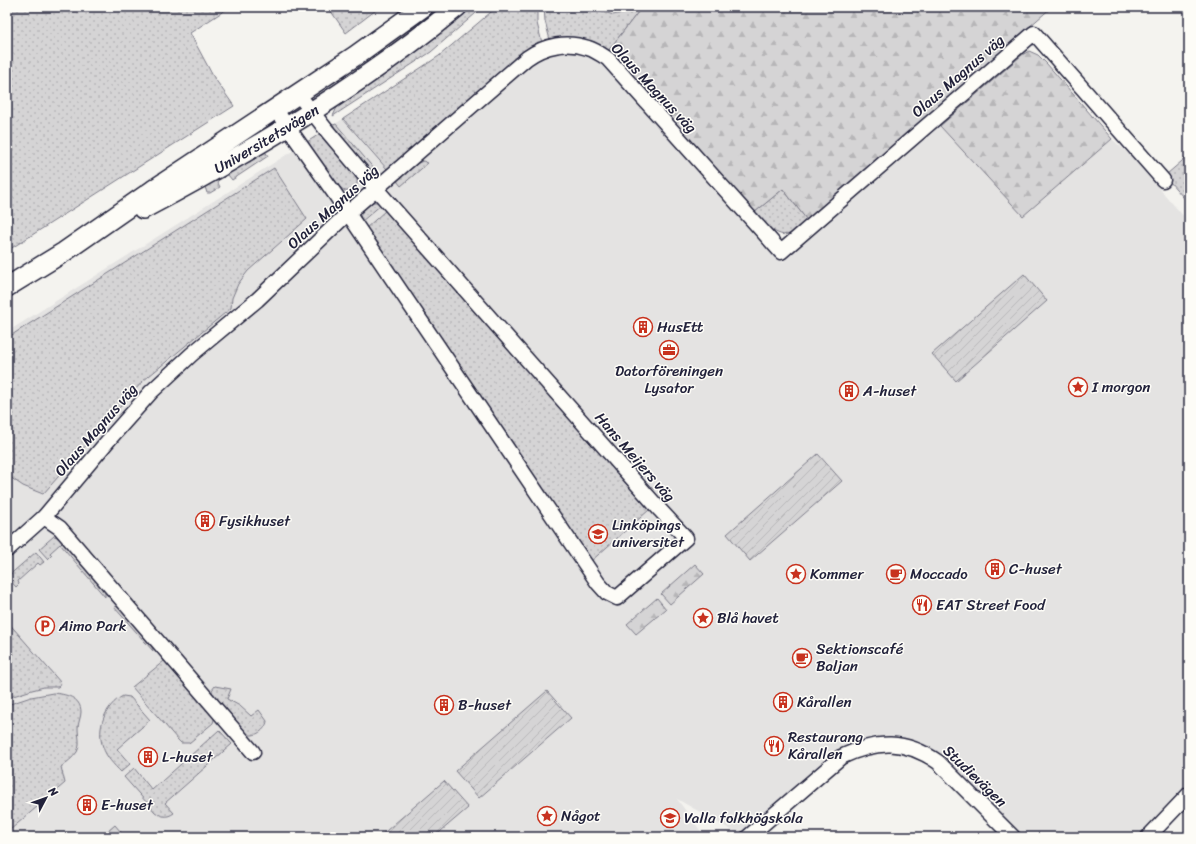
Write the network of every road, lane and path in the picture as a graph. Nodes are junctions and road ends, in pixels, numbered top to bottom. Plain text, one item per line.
1 (423, 7) edge
2 (457, 7) edge
3 (298, 94) junction
4 (275, 109) junction
5 (312, 111) junction
6 (288, 126) junction
7 (1164, 180) dead end
8 (377, 190) junction
9 (348, 213) junction
10 (64, 252) junction
11 (7, 287) edge
12 (44, 517) junction
13 (7, 550) edge
14 (253, 752) dead end
15 (1189, 794) edge
16 (748, 837) edge
17 (1013, 837) edge
18 (1148, 837) edge

1 - 3 main road, Universitetsvägen
2 - 5 main road, Universitetsvägen
3 - 4 main road, Universitetsvägen
3 - 5 street, Hans Meijers väg
4 - 6 street, Hans Meijers väg
4 - 10 main road, Universitetsvägen
5 - 6 main road, Universitetsvägen
5 - 8 street, Hans Meijers väg
6 - 9 street, Hans Meijers väg
6 - 10 main road, Universitetsvägen
7 - 8 street, Olaus Magnus väg
8 - 9 street, Olaus Magnus väg
8 - 9 street, Hans Meijers väg
9 - 12 street, Olaus Magnus väg
10 - 11 main road, Universitetsvägen
12 - 13 street, Olaus Magnus väg
12 - 14 street
15 - 18 street
16 - 17 street, Studievägen

